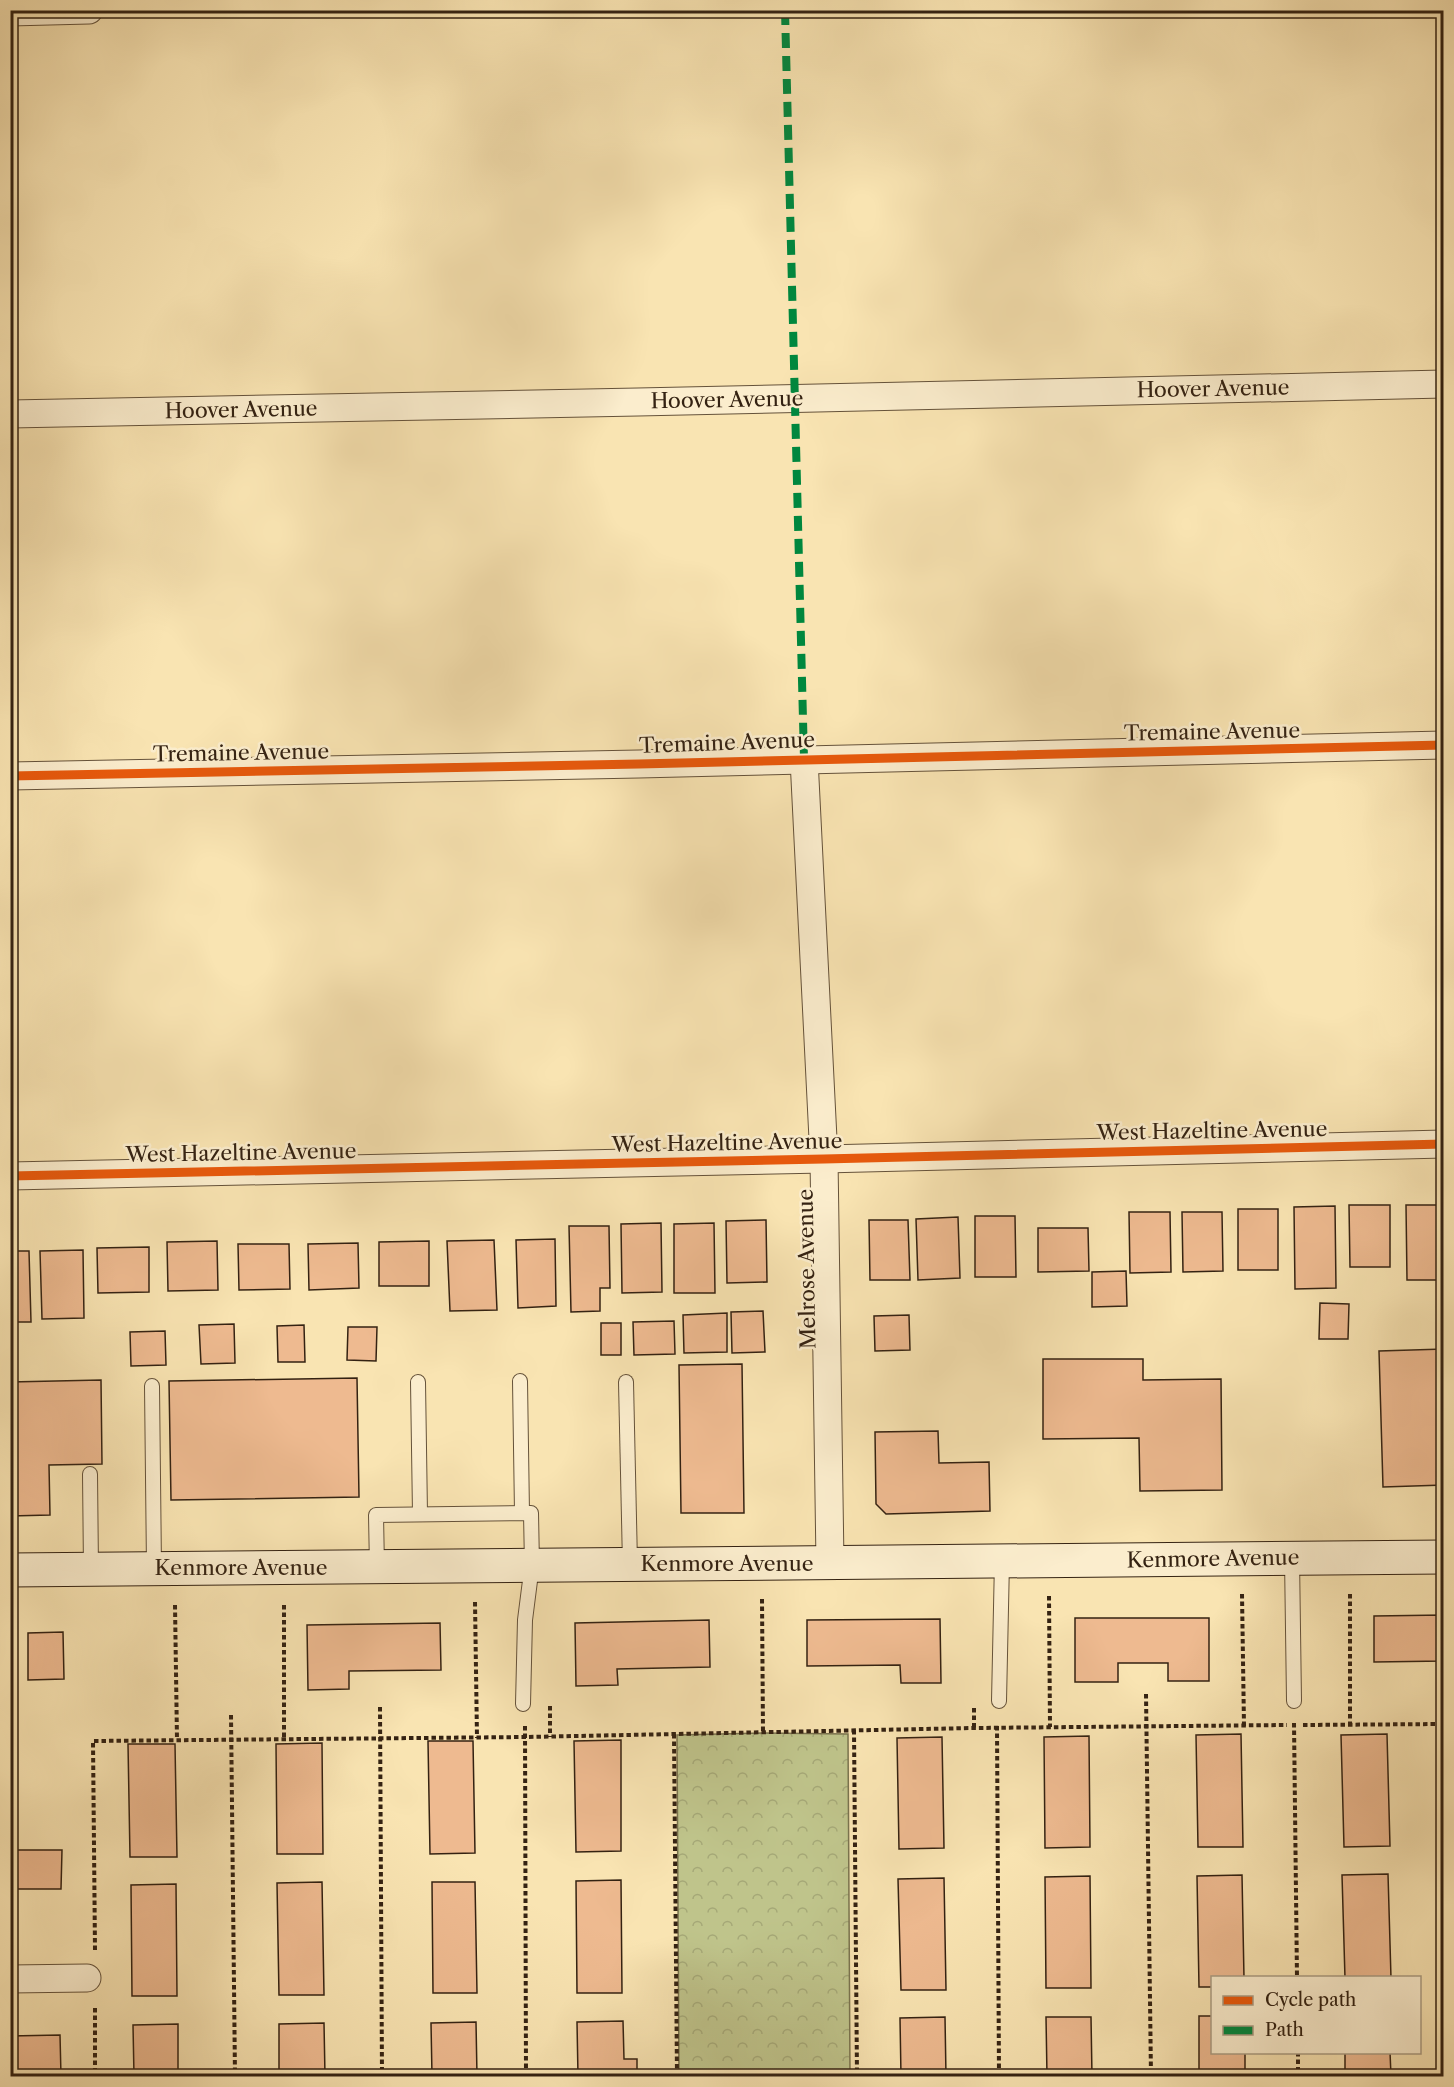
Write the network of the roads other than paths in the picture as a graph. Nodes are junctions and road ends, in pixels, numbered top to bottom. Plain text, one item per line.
1 (89, 10) edge
2 (10, 12) edge
3 (1443, 384) edge
4 (10, 414) edge
5 (1443, 745) edge
6 (804, 759) junction
7 (10, 776) edge
8 (1443, 1144) edge
9 (824, 1159) junction
10 (10, 1176) edge
11 (520, 1381) dead end
12 (418, 1382) dead end
13 (626, 1382) dead end
14 (152, 1386) dead end
15 (90, 1474) dead end
16 (522, 1513) junction
17 (420, 1514) junction
18 (1443, 1557) edge
19 (1292, 1558) junction
20 (1002, 1561) junction
21 (830, 1563) junction
22 (630, 1564) junction
23 (532, 1565) junction
24 (377, 1567) junction
25 (154, 1568) junction
26 (91, 1569) junction
27 (10, 1570) edge
28 (999, 1701) dead end
29 (1294, 1701) dead end
30 (523, 1704) dead end
31 (10, 1979) edge
32 (92, 1979) road end

1 - 2 street
3 - 4 street, Hoover Avenue
5 - 6 street, Tremaine Avenue
6 - 7 street, Tremaine Avenue
6 - 9 street, Melrose Avenue
8 - 9 street, West Hazeltine Avenue
9 - 10 street, West Hazeltine Avenue
9 - 21 street, Melrose Avenue
11 - 16 lane
12 - 17 lane
13 - 22 lane
14 - 25 lane
15 - 26 lane
16 - 17 lane
16 - 23 lane
17 - 24 lane
18 - 19 street, Kenmore Avenue
19 - 20 street, Kenmore Avenue
19 - 29 lane
20 - 21 street, Kenmore Avenue
20 - 28 lane
21 - 22 street, Kenmore Avenue
22 - 23 street, Kenmore Avenue
23 - 24 street, Kenmore Avenue
23 - 30 lane
24 - 25 street, Kenmore Avenue
25 - 26 street, Kenmore Avenue
26 - 27 street, Kenmore Avenue
31 - 32 street

